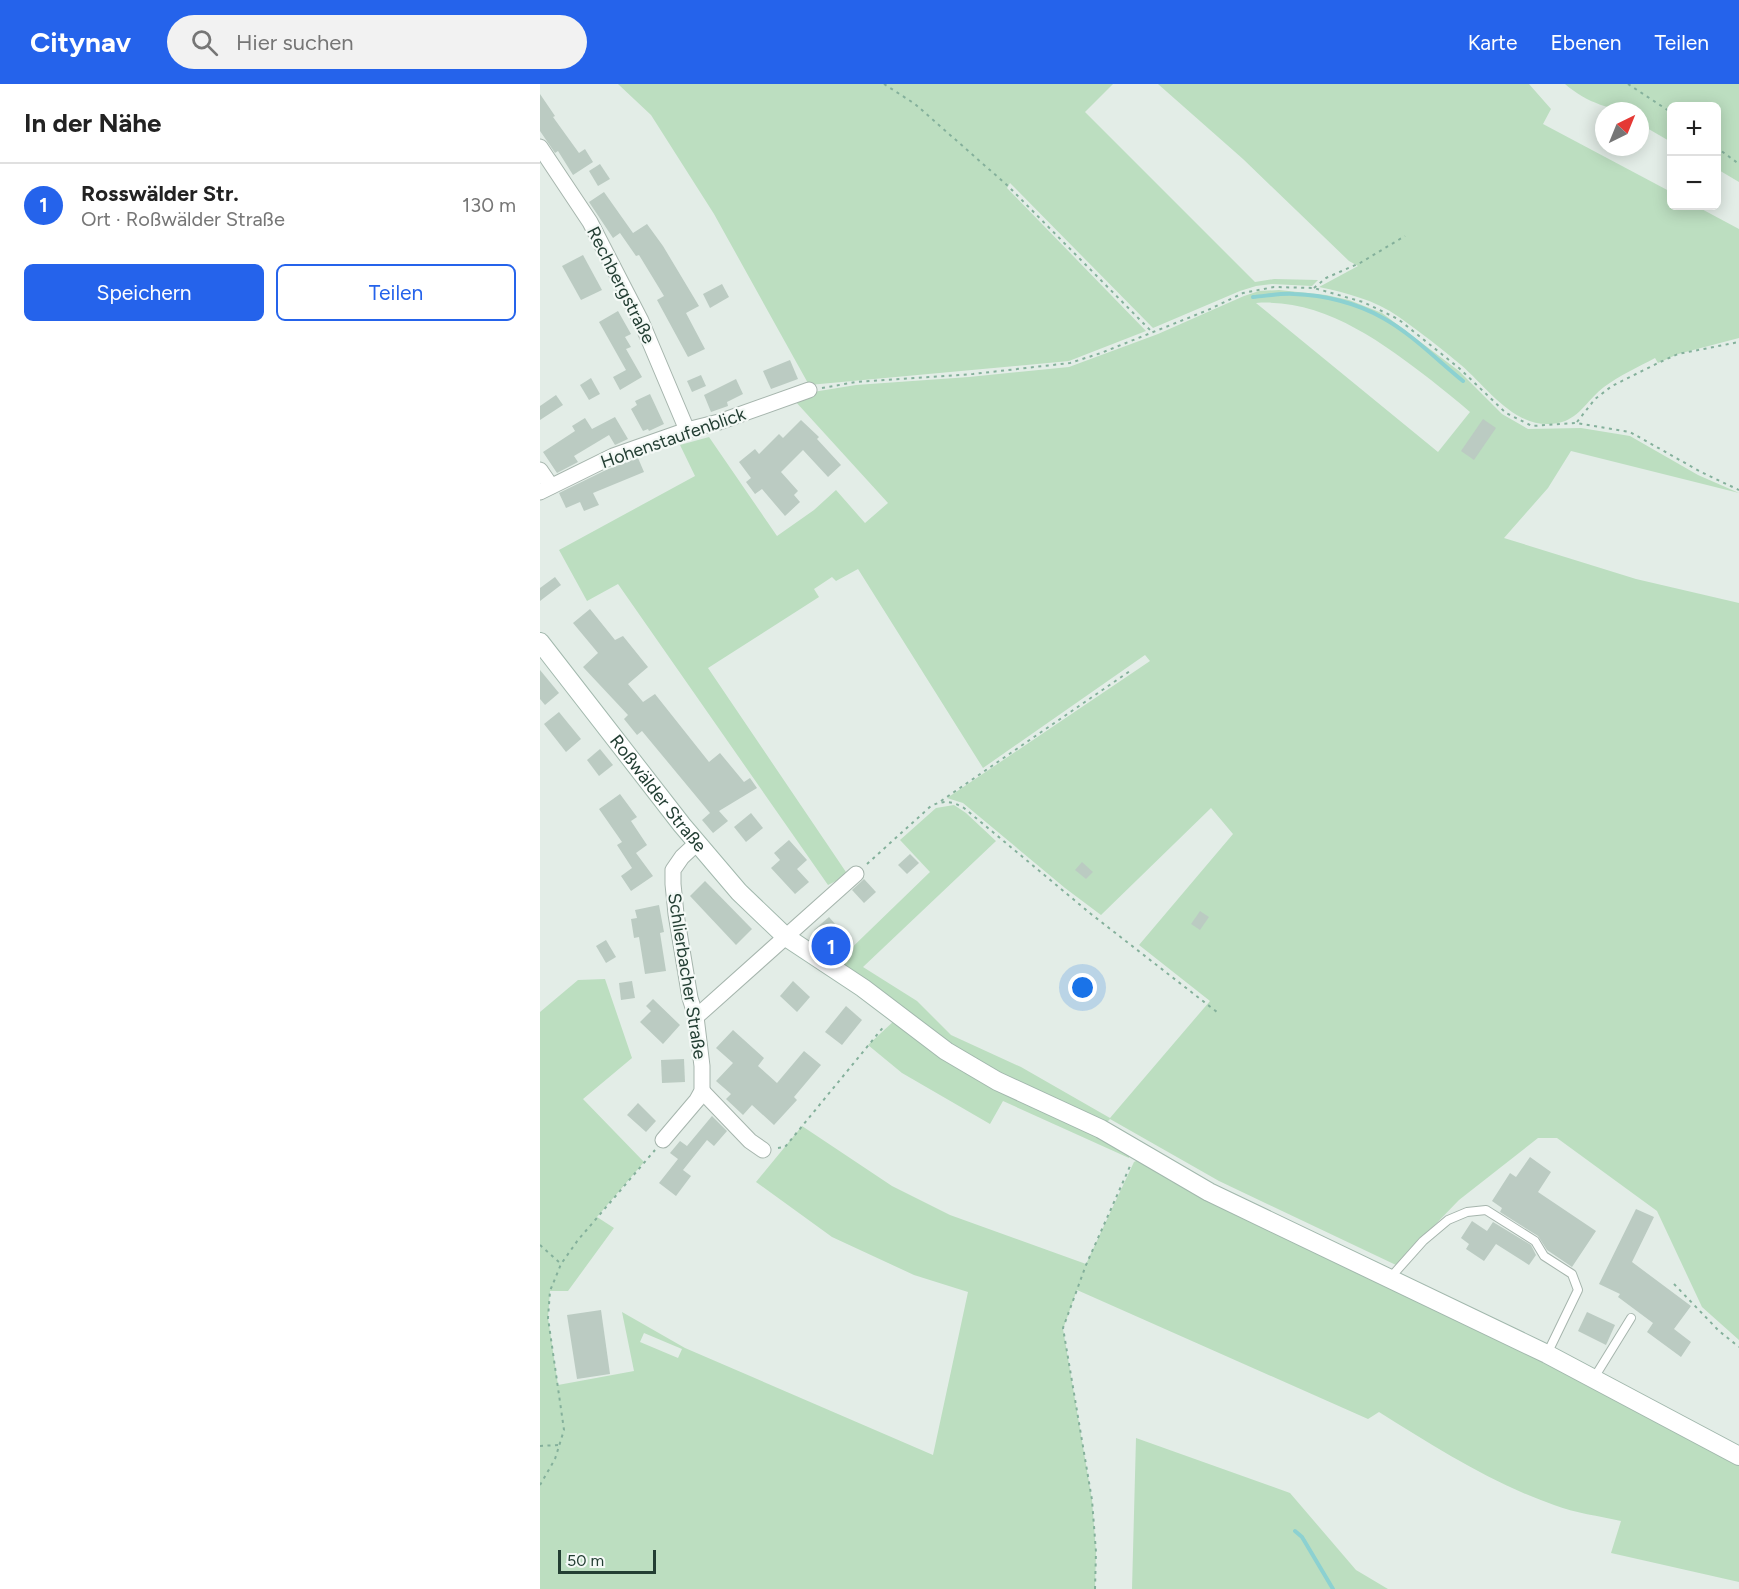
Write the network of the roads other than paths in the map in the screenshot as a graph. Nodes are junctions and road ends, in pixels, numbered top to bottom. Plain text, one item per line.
1 (540, 147) edge
2 (809, 390) road end
3 (687, 430) junction
4 (540, 470) edge
5 (546, 489) edge
6 (540, 642) edge
7 (697, 843) junction
8 (856, 874) road end
9 (786, 937) junction
10 (696, 1017) junction
11 (702, 1091) junction
12 (663, 1140) road end
13 (763, 1150) road end
14 (1390, 1278) junction
15 (1632, 1318) dead end
16 (1548, 1354) junction
17 (1594, 1378) junction
18 (1739, 1456) edge

1 - 3 street, Rechbergstraße
2 - 3 street, Hohenstaufenblick
3 - 5 street, Hohenstaufenblick
4 - 5 street
6 - 7 street, Roßwälder Straße
7 - 9 street, Roßwälder Straße
7 - 10 street, Schlierbacher Straße
8 - 9 street
9 - 10 street
9 - 14 street, Roßwälder Straße
10 - 11 street, Schlierbacher Straße
11 - 12 street
11 - 13 street
14 - 16 street, Roßwälder Straße
14 - 16 lane
15 - 17 lane
16 - 17 street, Roßwälder Straße
17 - 18 street, Roßwälder Straße

